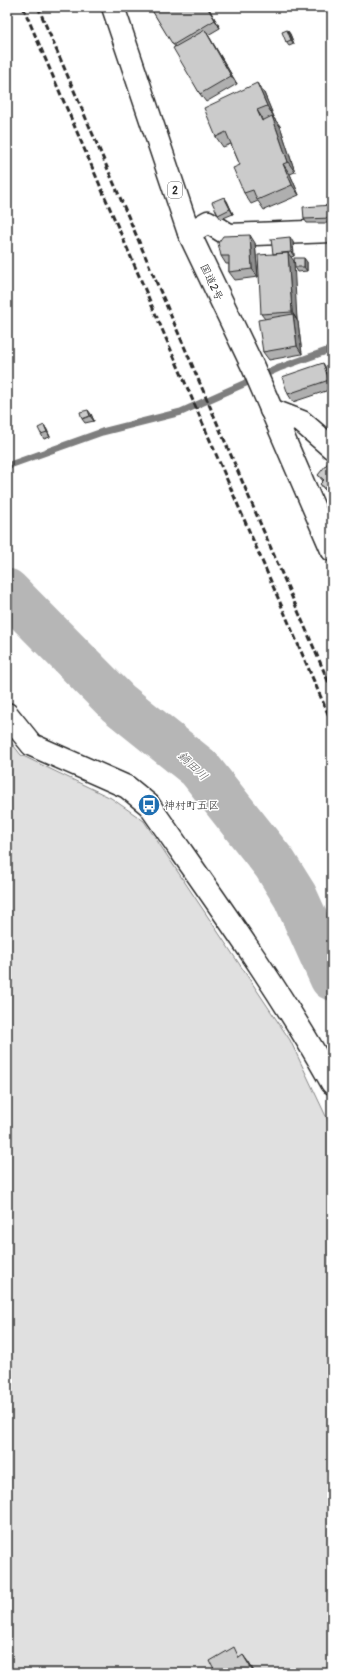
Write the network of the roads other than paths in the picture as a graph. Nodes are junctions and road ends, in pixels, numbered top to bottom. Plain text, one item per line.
1 (113, 7) edge
2 (332, 231) edge
3 (189, 233) junction
4 (272, 410) junction
5 (332, 448) edge
6 (332, 550) edge
7 (7, 714) edge
8 (332, 1083) edge

1 - 3 main road, 国道2号 / 2
2 - 3 main road
3 - 4 main road, 国道2号 / 2
4 - 5 main road
4 - 6 main road, 国道2号 / 2
7 - 8 main road

